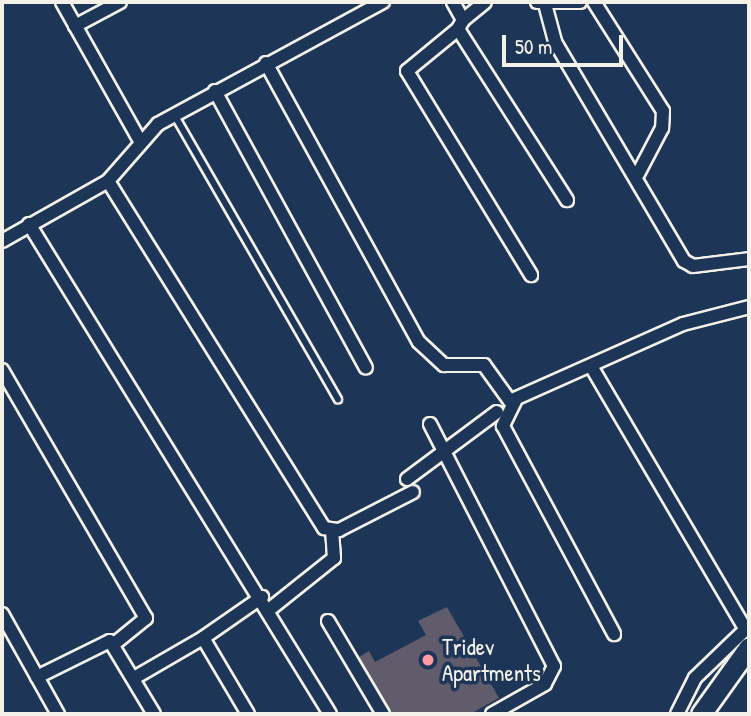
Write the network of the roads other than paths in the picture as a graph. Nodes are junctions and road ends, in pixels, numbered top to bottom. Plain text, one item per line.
1 (62, 2) edge
2 (120, 2) edge
3 (383, 2) edge
4 (453, 2) edge
5 (485, 2) edge
6 (580, 2) edge
7 (594, 2) edge
8 (541, 3) edge
9 (460, 24) junction
10 (75, 26) junction
11 (266, 63) junction
12 (215, 91) junction
13 (174, 114) junction
14 (139, 139) junction
15 (638, 174) junction
16 (108, 181) junction
17 (567, 201) dead end
18 (29, 224) junction
19 (2, 240) edge
20 (749, 259) edge
21 (531, 275) dead end
22 (749, 307) edge
23 (591, 366) junction
24 (366, 368) dead end
25 (2, 370) edge
26 (338, 400) dead end
27 (515, 401) junction
28 (496, 412) dead end
29 (430, 424) dead end
30 (446, 454) junction
31 (407, 479) dead end
32 (413, 492) dead end
33 (332, 531) junction
34 (262, 597) junction
35 (270, 609) junction
36 (2, 614) edge
37 (328, 621) dead end
38 (614, 634) dead end
39 (748, 634) edge
40 (203, 638) junction
41 (114, 644) junction
42 (37, 677) junction
43 (134, 678) junction
44 (58, 714) edge
45 (154, 714) edge
46 (248, 714) edge
47 (330, 714) edge
48 (383, 714) edge
49 (492, 714) edge
50 (677, 714) edge
51 (701, 714) edge

1 - 10 street
2 - 10 street
3 - 11 street
4 - 9 street
5 - 9 street
6 - 8 street
7 - 15 street
8 - 15 street
9 - 17 street
9 - 21 street
10 - 14 street
11 - 12 street
11 - 27 street
12 - 13 street
12 - 24 street
13 - 14 street
13 - 26 lane
14 - 16 street
15 - 20 street
16 - 18 street
16 - 33 street
18 - 19 street
18 - 34 street
22 - 23 street
23 - 27 street
23 - 39 street
25 - 41 street
27 - 38 street
28 - 30 street
29 - 30 street
30 - 31 street
30 - 49 street
32 - 33 street
33 - 35 street
34 - 35 street
34 - 40 street
35 - 47 street
36 - 42 street
37 - 48 street
39 - 50 street
39 - 51 main road
40 - 43 street
40 - 46 street
41 - 42 street
41 - 43 street
42 - 44 street
43 - 45 street

